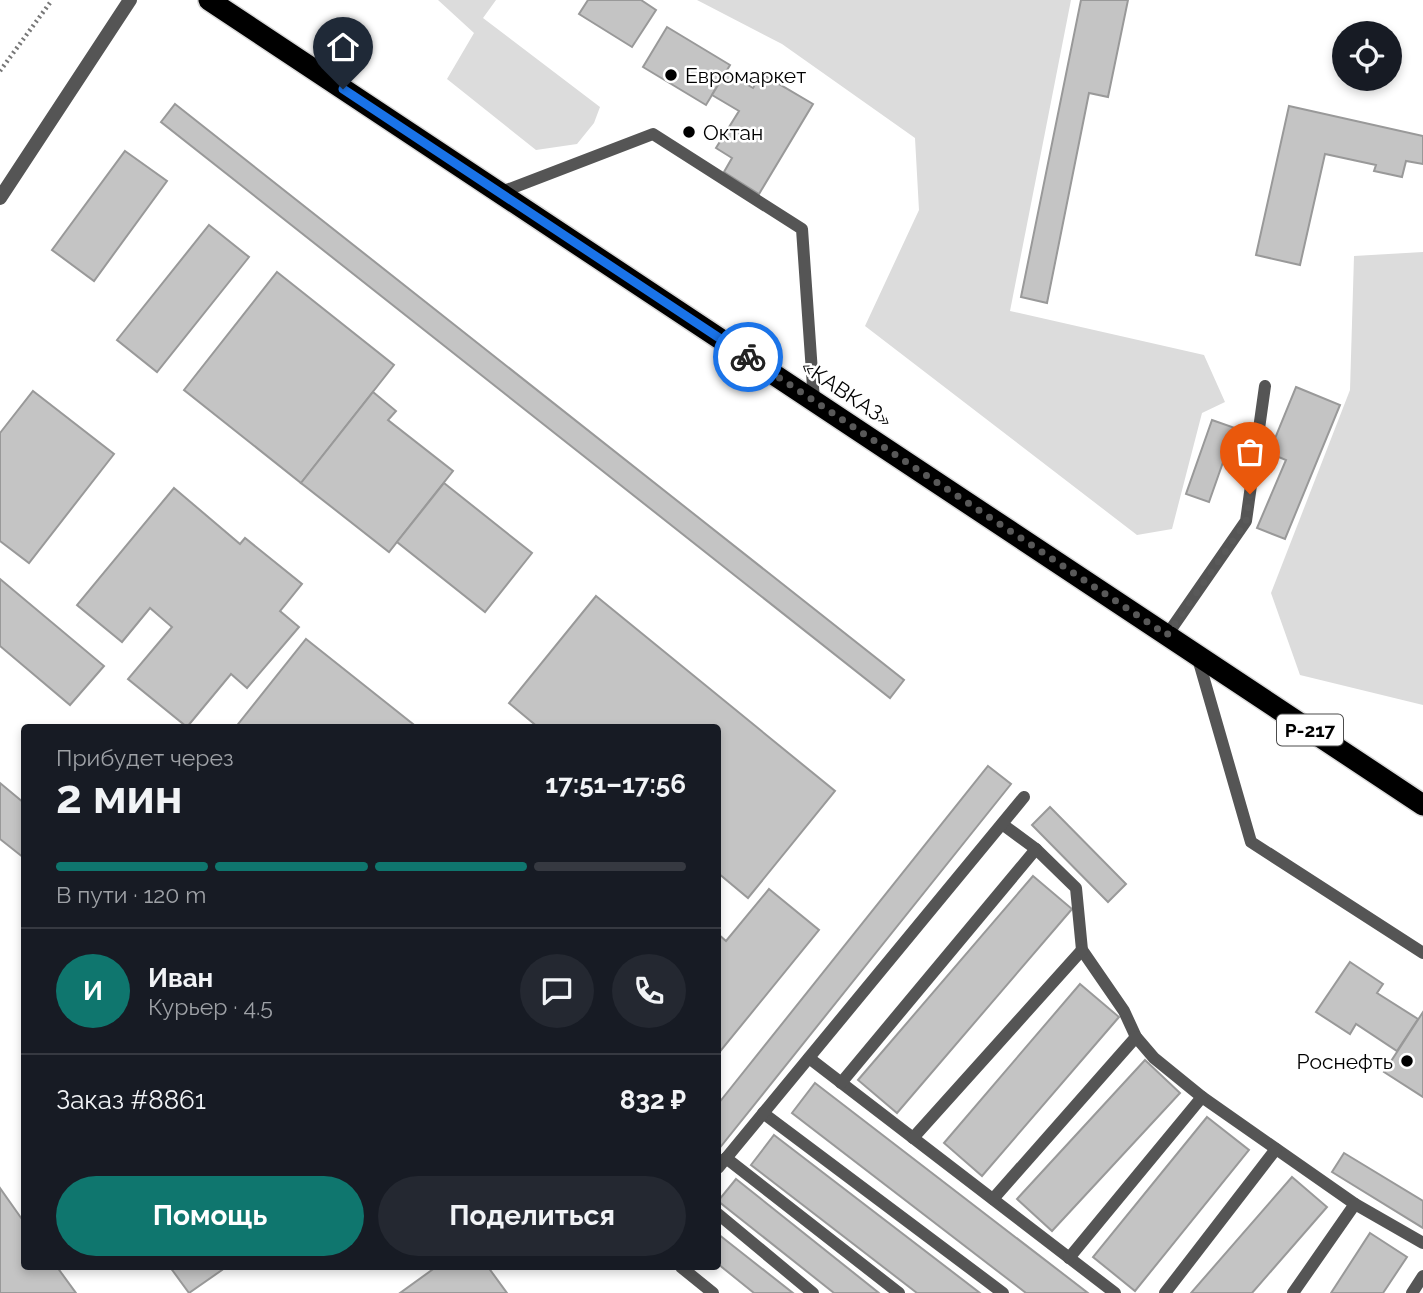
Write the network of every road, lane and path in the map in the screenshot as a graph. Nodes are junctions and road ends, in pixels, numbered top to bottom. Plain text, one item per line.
1 (52, 0) edge
2 (130, 0) edge
3 (209, 0) edge
4 (0, 71) edge
5 (499, 193) junction
6 (0, 198) edge
7 (1265, 386) dead end
8 (814, 401) junction
9 (1167, 635) junction
10 (1197, 655) junction
11 (1024, 797) dead end
12 (1423, 805) edge
13 (1002, 824) junction
14 (1036, 849) junction
15 (1082, 950) junction
16 (1423, 953) edge
17 (1136, 1037) junction
18 (808, 1058) junction
19 (841, 1083) junction
20 (1202, 1097) junction
21 (763, 1113) junction
22 (913, 1138) junction
23 (1276, 1149) junction
24 (722, 1163) edge
25 (993, 1199) junction
26 (1355, 1204) junction
27 (721, 1216) edge
28 (1423, 1243) edge
29 (1069, 1258) junction
30 (685, 1270) edge
31 (1423, 1276) edge
32 (713, 1293) edge
33 (813, 1293) edge
34 (899, 1293) edge
35 (1003, 1293) edge
36 (1115, 1293) edge
37 (1165, 1293) edge
38 (1293, 1293) edge
39 (1412, 1293) edge

1 - 4 path
2 - 6 street
3 - 5 highway, «КАВКАЗ» / Р-217
5 - 8 highway, «КАВКАЗ» / Р-217
5 - 8 lane
7 - 9 lane
8 - 9 highway, «КАВКАЗ» / Р-217
9 - 10 highway, «КАВКАЗ» / Р-217
10 - 12 highway, «КАВКАЗ» / Р-217
10 - 16 lane
11 - 13 lane
13 - 14 lane
13 - 18 lane
14 - 15 lane
14 - 19 lane
15 - 17 lane
15 - 22 lane
17 - 20 lane
17 - 25 lane
18 - 19 lane
18 - 21 lane
19 - 22 lane
20 - 23 lane
20 - 29 lane
21 - 24 lane
21 - 35 lane
22 - 25 lane
23 - 26 lane
23 - 37 lane
24 - 34 lane
25 - 29 lane
26 - 28 lane
26 - 38 lane
27 - 33 lane
29 - 36 lane
30 - 32 lane
31 - 39 lane

